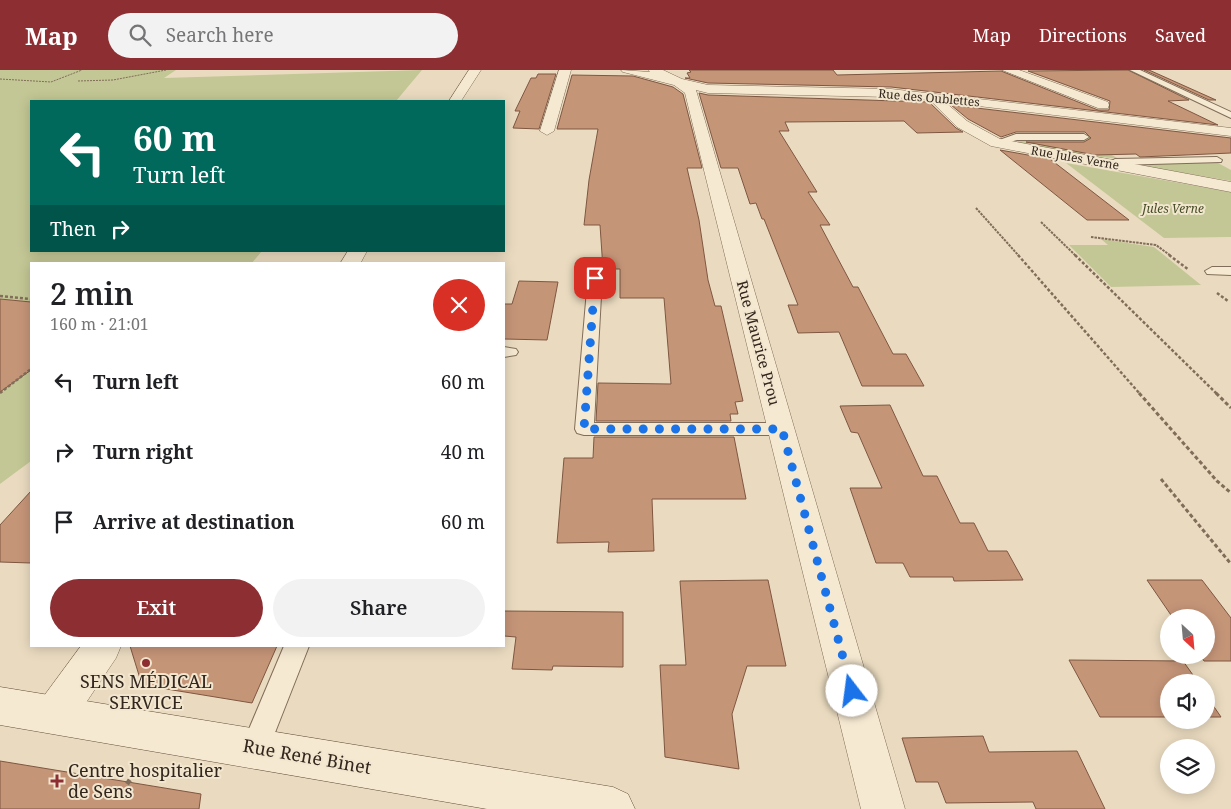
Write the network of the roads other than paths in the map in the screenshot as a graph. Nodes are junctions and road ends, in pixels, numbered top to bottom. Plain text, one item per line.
1 (475, 70) edge
2 (565, 70) edge
3 (627, 70) edge
4 (1008, 70) edge
5 (1134, 70) edge
6 (665, 75) edge
7 (934, 97) junction
8 (456, 100) edge
9 (1231, 115) edge
10 (1142, 120) junction
11 (548, 132) dead end
12 (1231, 132) edge
13 (1084, 137) dead end
14 (996, 143) junction
15 (1217, 160) dead end
16 (1111, 164) junction
17 (1231, 187) edge
18 (1212, 271) road end
19 (1231, 271) edge
20 (595, 278) dead end
21 (782, 429) junction
22 (102, 647) edge
23 (297, 647) edge
24 (0, 706) edge
25 (55, 714) junction
26 (255, 748) junction
27 (488, 798) edge
28 (613, 809) edge
29 (883, 809) edge

1 - 8 street
2 - 11 street
3 - 6 street, Rue des Oublettes
4 - 10 street
5 - 9 lane
6 - 7 street, Rue des Oublettes
6 - 21 street, Rue Maurice Prou
7 - 10 street, Rue des Oublettes
7 - 14 street, Rue Jules Verne
10 - 12 street, Rue des Oublettes
13 - 14 lane
14 - 16 street, Rue Jules Verne
15 - 16 lane
16 - 17 street, Rue Jules Verne
18 - 19 lane
20 - 21 lane
21 - 29 street, Rue Maurice Prou
22 - 25 street
23 - 26 lane
24 - 25 street, Rue René Binet
25 - 26 street, Rue René Binet
26 - 27 street, Rue René Binet
27 - 28 street, Rue René Binet

